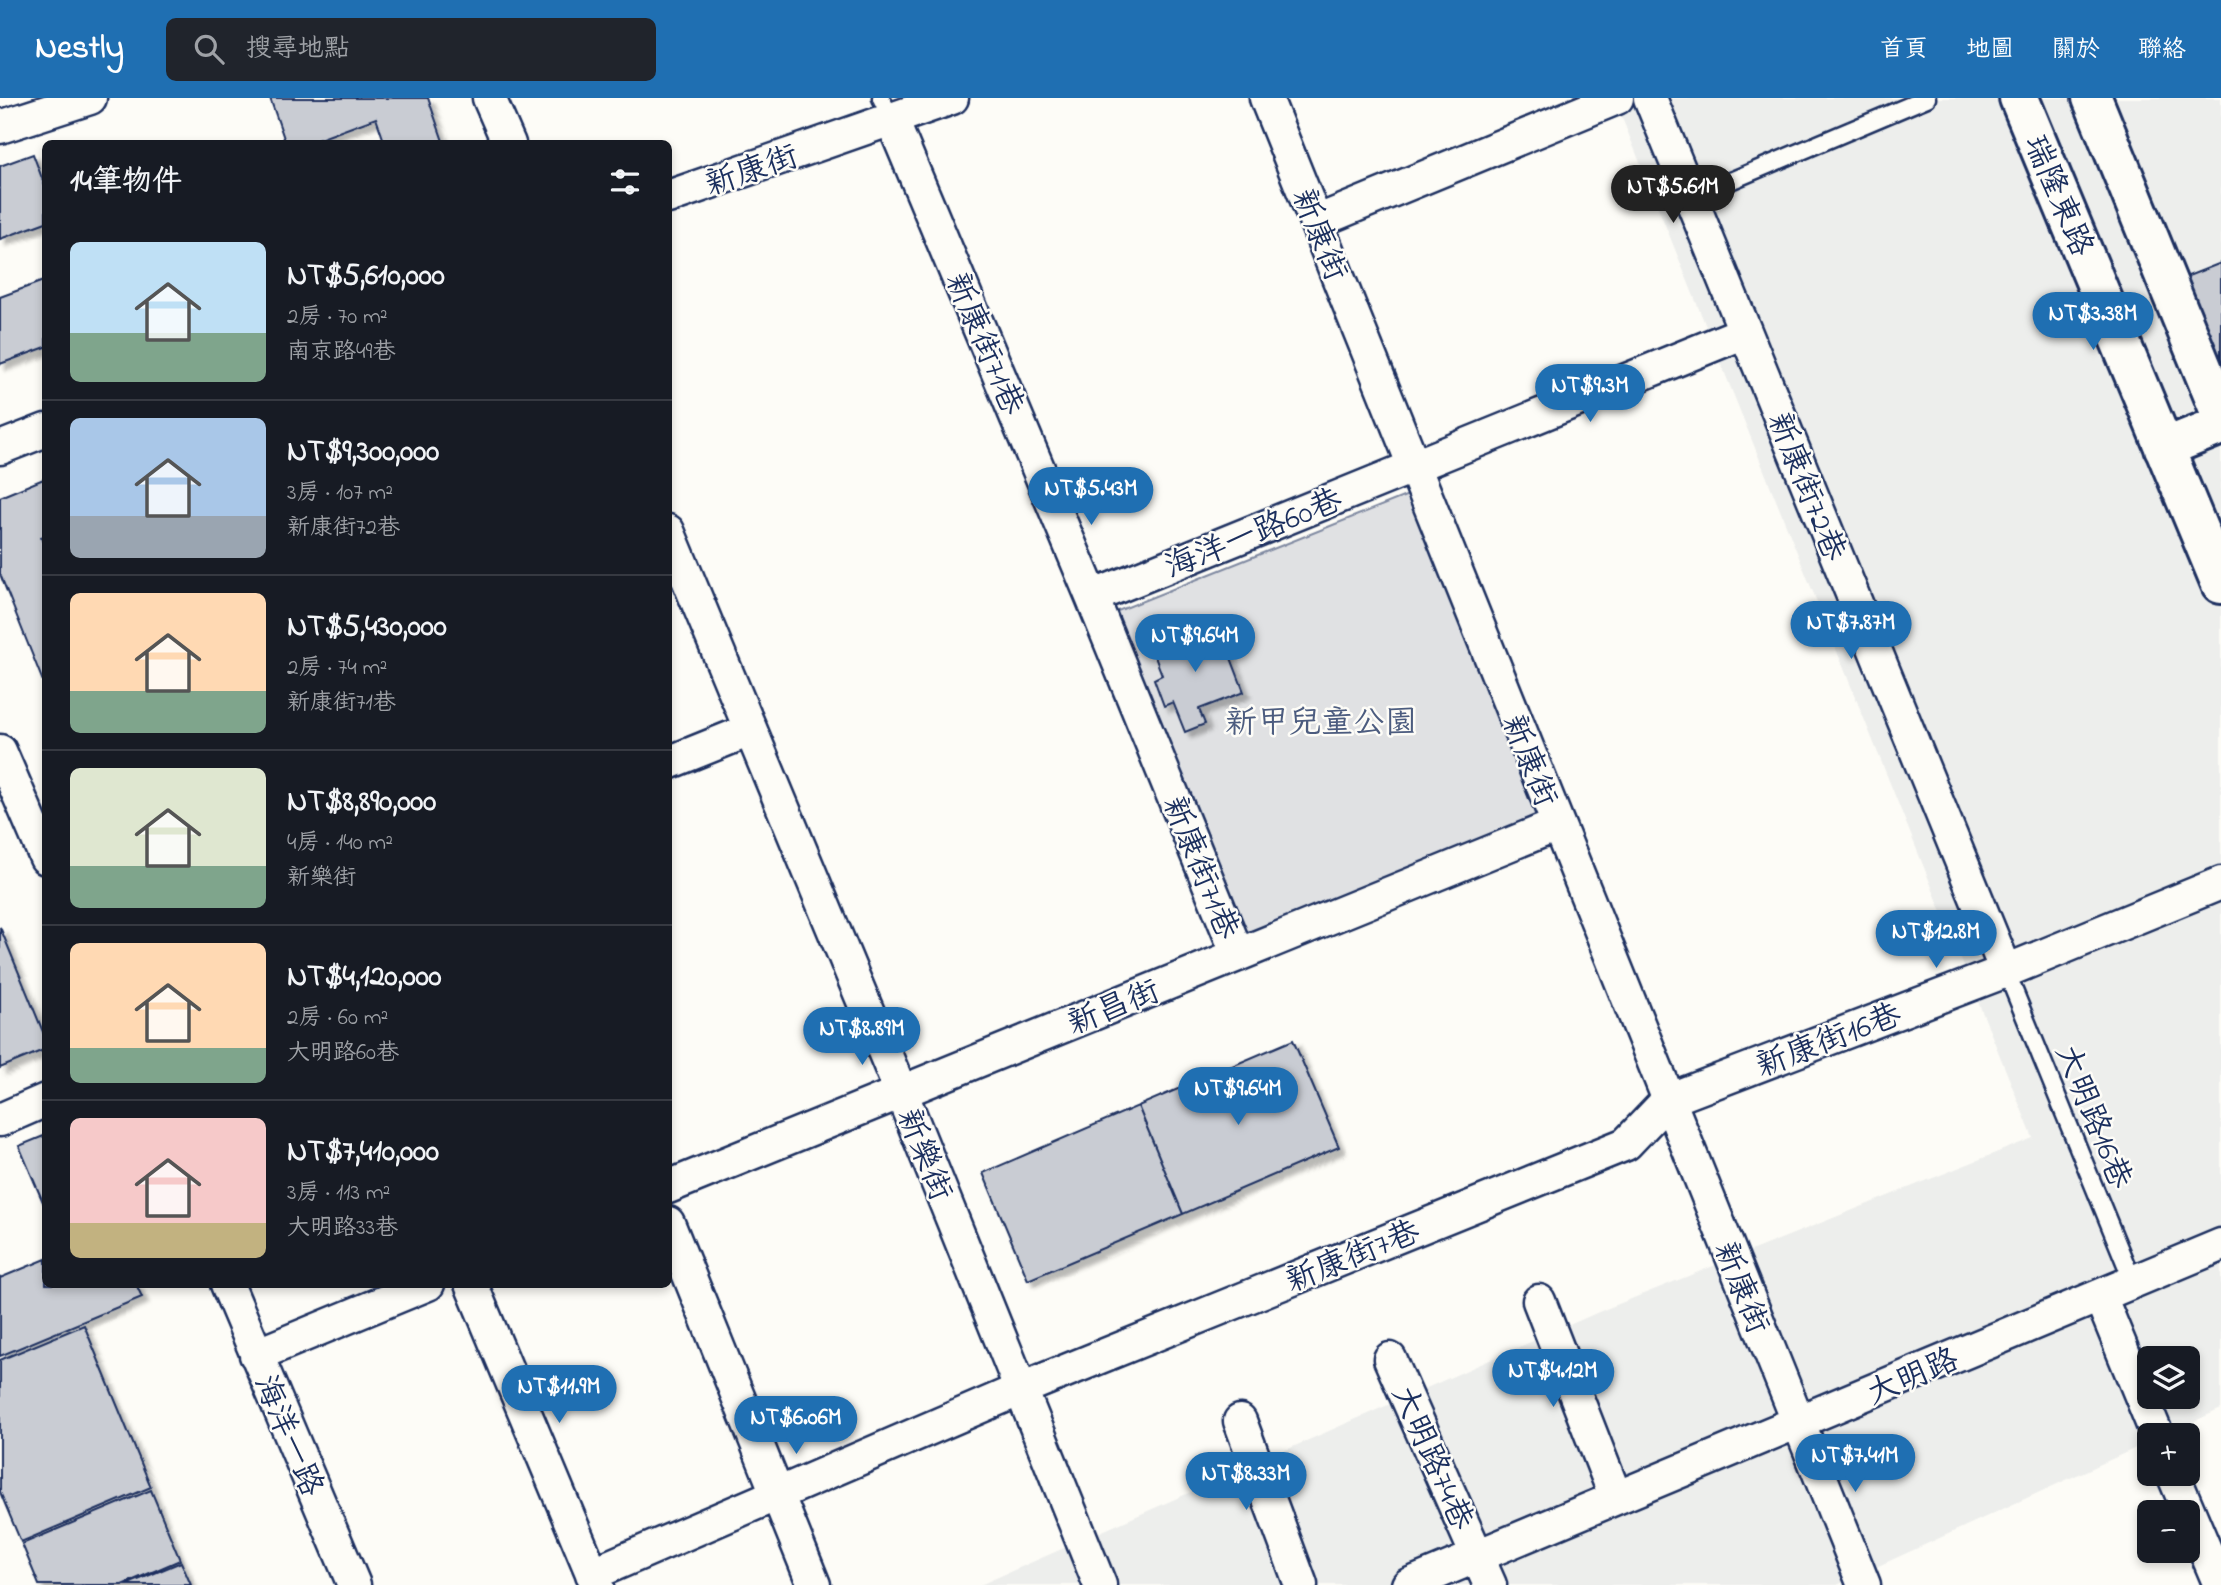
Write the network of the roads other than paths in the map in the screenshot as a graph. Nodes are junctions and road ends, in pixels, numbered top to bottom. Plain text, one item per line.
1 (90, 98) edge
2 (489, 98) edge
3 (952, 98) edge
4 (1266, 98) edge
5 (1617, 98) edge
6 (1650, 98) edge
7 (1927, 98) edge
8 (2019, 98) edge
9 (2092, 98) edge
10 (886, 109) edge
11 (0, 127) edge
12 (507, 140) edge
13 (672, 195) edge
14 (1690, 198) junction
15 (1316, 222) junction
16 (1745, 332) junction
17 (2221, 414) edge
18 (2221, 425) edge
19 (42, 432) edge
20 (0, 448) edge
21 (2164, 448) junction
22 (1414, 468) junction
23 (672, 541) edge
24 (2221, 584) edge
25 (1092, 597) junction
26 (750, 730) junction
27 (0, 751) edge
28 (672, 762) edge
29 (7, 786) edge
30 (1557, 825) junction
31 (42, 851) edge
32 (2221, 883) edge
33 (1238, 955) junction
34 (2006, 971) junction
35 (901, 1092) junction
36 (1668, 1100) junction
37 (42, 1102) edge
38 (0, 1120) edge
39 (672, 1185) edge
40 (672, 1233) edge
41 (2221, 1245) edge
42 (2133, 1282) junction
43 (229, 1288) edge
44 (418, 1288) edge
45 (473, 1288) edge
46 (2099, 1296) junction
47 (1539, 1301) dead end
48 (256, 1354) junction
49 (1390, 1359) dead end
50 (1021, 1390) junction
51 (1240, 1421) dead end
52 (1797, 1423) junction
53 (2152, 1423) edge
54 (2178, 1486) edge
55 (777, 1493) junction
56 (1616, 1498) junction
57 (1478, 1556) junction
58 (595, 1579) edge
59 (354, 1585) edge
60 (814, 1585) edge
61 (1100, 1585) edge
62 (1301, 1585) edge
63 (1408, 1585) edge
64 (1490, 1585) edge
65 (1864, 1585) edge
66 (2220, 1585) edge

1 - 11 street
2 - 12 street
3 - 10 street, 新康街
4 - 15 street, 新康街
5 - 15 street
6 - 14 street, 新康街72巷
7 - 14 lane
8 - 21 street, 瑞隆東路
9 - 17 street, 瑞隆東路
10 - 13 street, 新康街
10 - 25 street, 新康街71巷
14 - 16 street, 新康街72巷
15 - 22 street, 新康街
16 - 22 street
16 - 34 street, 新康街72巷
18 - 21 street
19 - 20 street
21 - 24 street, 瑞隆東路
22 - 25 street, 海洋一路60巷
22 - 30 street, 新康街
23 - 26 street, 新樂街
25 - 33 street, 新康街71巷
26 - 28 street
26 - 35 street, 新樂街
27 - 29 street
29 - 31 street
30 - 33 street, 新昌街
30 - 36 street, 新康街
32 - 34 street, 新康街16巷
33 - 35 street, 新昌街
34 - 36 street, 新康街16巷
34 - 42 lane, 大明路16巷
35 - 39 street, 新昌街
35 - 50 street, 新樂街
36 - 50 street, 新康街7巷
36 - 52 street, 新康街
37 - 38 street
40 - 55 street
41 - 42 street, 大明路
42 - 46 street, 大明路
43 - 48 street, 海洋一路
44 - 48 street
45 - 58 street
46 - 52 street, 大明路
46 - 53 street
47 - 56 street
48 - 59 street, 海洋一路
49 - 57 street, 大明路74巷
50 - 55 street, 新康街7巷
50 - 61 street, 新樂街
51 - 62 street
52 - 56 street, 大明路
52 - 65 street, 新康街
54 - 66 street
55 - 58 street, 新康街7巷
55 - 60 street
56 - 57 street, 大明路
57 - 63 street, 大明路
57 - 64 street, 大明路74巷

